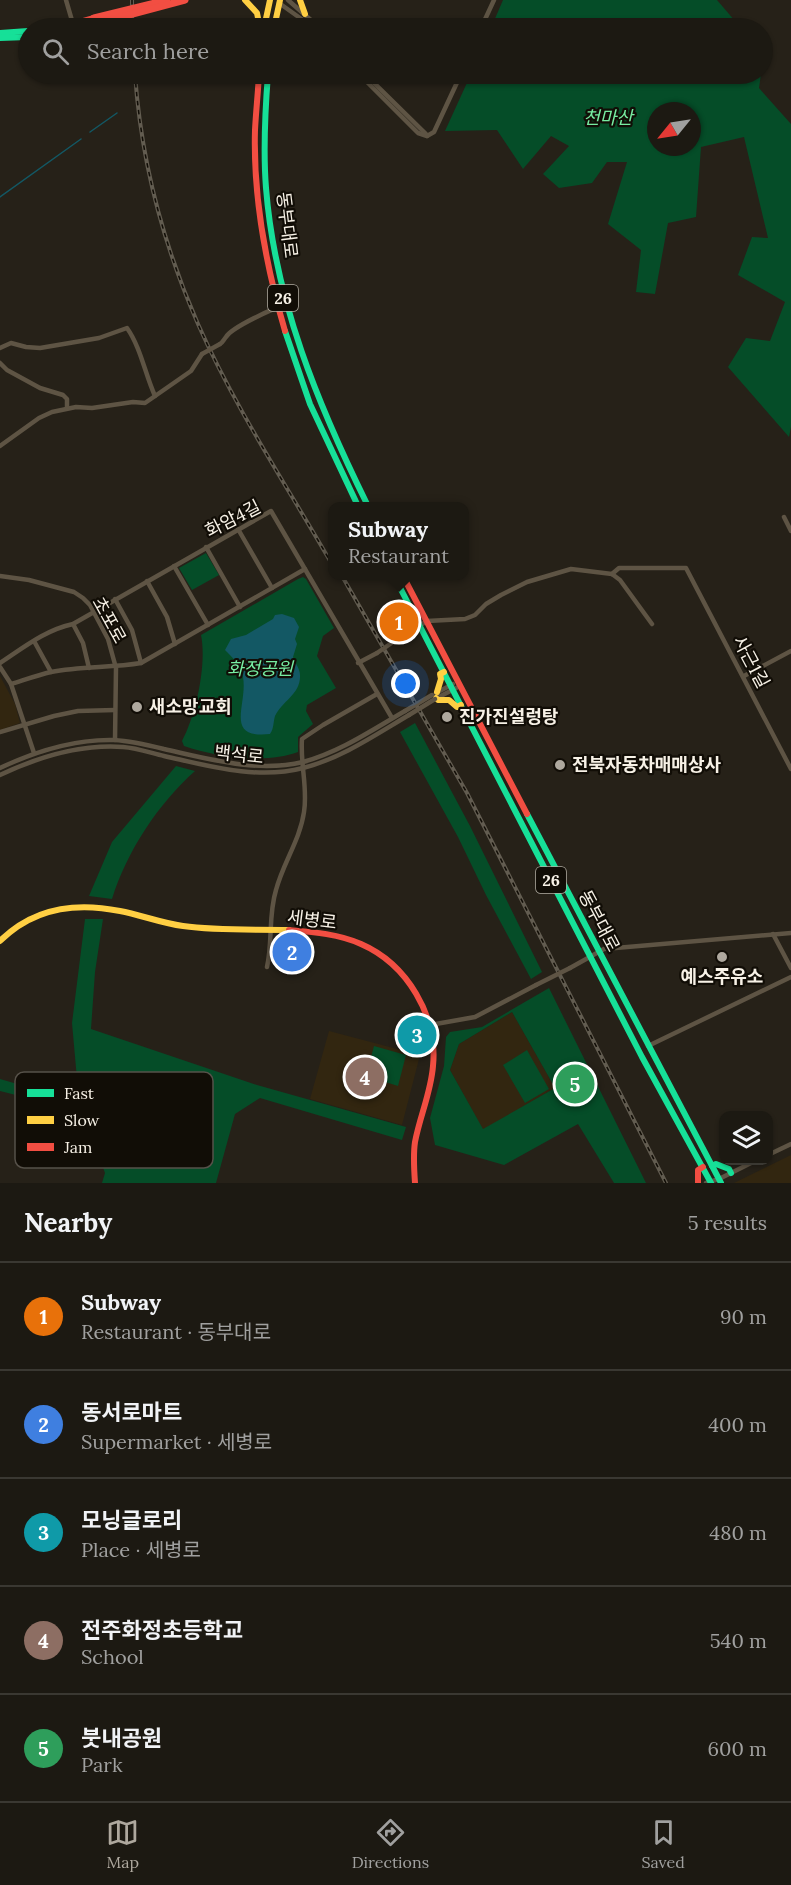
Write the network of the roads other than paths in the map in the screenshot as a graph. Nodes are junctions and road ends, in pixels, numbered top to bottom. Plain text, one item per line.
1 (66, 0) edge
2 (167, 0) edge
3 (187, 0) edge
4 (245, 0) edge
5 (288, 0) edge
6 (300, 0) edge
7 (494, 0) edge
8 (275, 1) edge
9 (305, 14) junction
10 (72, 18) edge
11 (105, 18) edge
12 (108, 18) edge
13 (258, 18) edge
14 (268, 18) edge
15 (274, 18) edge
16 (300, 18) edge
17 (309, 18) edge
18 (486, 18) edge
19 (18, 32) edge
20 (0, 33) edge
21 (18, 37) edge
22 (0, 38) edge
23 (258, 84) edge
24 (267, 84) edge
25 (369, 84) edge
26 (375, 84) edge
27 (456, 84) edge
28 (428, 136) junction
29 (281, 306) junction
30 (0, 348) edge
31 (0, 363) edge
32 (155, 396) junction
33 (67, 408) junction
34 (0, 446) edge
35 (356, 502) edge
36 (365, 502) edge
37 (784, 517) dead end
38 (238, 529) junction
39 (791, 531) edge
40 (206, 547) junction
41 (174, 566) junction
42 (305, 569) junction
43 (612, 574) junction
44 (0, 576) edge
45 (396, 580) edge
46 (406, 580) edge
47 (147, 581) junction
48 (272, 588) junction
49 (115, 600) junction
50 (240, 607) junction
51 (94, 611) junction
52 (427, 621) junction
53 (73, 624) junction
54 (652, 624) dead end
55 (208, 625) junction
56 (420, 625) junction
57 (34, 641) junction
58 (175, 644) junction
59 (791, 651) edge
60 (141, 663) junction
61 (358, 663) junction
62 (0, 665) edge
63 (89, 668) junction
64 (116, 668) junction
65 (51, 672) junction
66 (444, 672) junction
67 (744, 676) junction
68 (11, 684) junction
69 (455, 685) junction
70 (377, 694) junction
71 (435, 696) junction
72 (461, 705) junction
73 (115, 710) junction
74 (407, 713) junction
75 (392, 718) junction
76 (25, 724) junction
77 (0, 732) edge
78 (115, 740) junction
79 (34, 753) junction
80 (302, 762) junction
81 (0, 768) edge
82 (303, 768) junction
83 (791, 769) edge
84 (0, 775) edge
85 (272, 931) junction
86 (791, 933) edge
87 (773, 934) junction
88 (0, 940) edge
89 (599, 952) junction
90 (591, 958) junction
91 (267, 967) dead end
92 (791, 968) edge
93 (791, 977) edge
94 (430, 1024) junction
95 (648, 1046) junction
96 (791, 1144) edge
97 (773, 1153) edge
98 (748, 1165) edge
99 (712, 1166) junction
100 (703, 1167) junction
101 (731, 1173) junction
102 (714, 1182) edge
103 (415, 1183) edge
104 (698, 1183) edge

1 - 10 street
2 - 11 main road, bridge
3 - 12 main road, bridge
4 - 13 main road
5 - 9 street
6 - 9 main road
7 - 18 street
8 - 14 main road
8 - 15 main road
8 - 16 street
9 - 17 street
19 - 20 main road
21 - 22 main road
23 - 29 main road, 동부대로 / 26
24 - 29 main road, 동부대로 / 26
25 - 28 street
26 - 28 street
27 - 28 street
29 - 32 street, bridge
29 - 35 main road, 동부대로 / 26
29 - 36 main road, 동부대로 / 26
30 - 32 street
31 - 33 street
32 - 33 street
33 - 34 street
37 - 39 street
38 - 40 street, 화암4길
38 - 42 street, 화암4길
38 - 48 street
40 - 41 street, 화암4길
40 - 50 street
41 - 47 street, 화암4길
41 - 55 street
42 - 48 street
42 - 61 street, 화암4길
43 - 52 street
43 - 54 street
43 - 67 street, 사근1길
44 - 51 street, 초포로
45 - 56 main road, 동부대로 / 26
46 - 52 main road, 동부대로 / 26
47 - 49 street, 화암4길
47 - 58 street
48 - 50 street
49 - 51 street, 화암4길
49 - 60 street
50 - 55 street
51 - 53 street, 화암4길
51 - 64 street, 초포로
52 - 56 street
52 - 69 main road, 동부대로 / 26
53 - 57 street, 화암4길
53 - 63 street
55 - 58 street
56 - 61 street, bridge
56 - 66 main road, 동부대로 / 26
57 - 62 street, 화암4길
57 - 65 street
58 - 60 street
59 - 67 street
60 - 64 street
61 - 70 street, 화암4길
62 - 68 street
63 - 64 street
63 - 65 street
64 - 73 street, 초포로
65 - 68 street
66 - 69 main road, 동부대로 / 26
66 - 71 main road
67 - 83 street, 사근1길
68 - 76 street
69 - 71 street, 백석로
69 - 72 main road, 동부대로 / 26
69 - 89 main road, 동부대로 / 26
70 - 75 street, 화암4길
70 - 80 street
71 - 72 main road
71 - 74 street, 백석로, bridge
72 - 90 main road, 동부대로 / 26
73 - 76 street
73 - 78 street, 초포로
74 - 75 street, 백석로
74 - 82 street, 백석로
75 - 80 street, 백석로
76 - 77 street
76 - 79 street
78 - 79 street, 백석로
78 - 80 street, 백석로
79 - 81 street, 백석로
80 - 82 street
82 - 84 street, 백석로
82 - 85 street
85 - 88 main road, 세병로
85 - 91 street
85 - 94 main road, 세병로
86 - 87 street
87 - 89 street
87 - 92 street
89 - 90 street
89 - 95 main road, 동부대로 / 26
90 - 94 street, bridge
90 - 100 main road, 동부대로 / 26
93 - 95 street
94 - 103 main road, 세병로
95 - 99 main road, 동부대로 / 26
96 - 97 street
98 - 101 street
99 - 101 main road
99 - 102 main road, 동부대로 / 26
100 - 102 main road, 동부대로 / 26
100 - 104 main road
101 - 102 street

